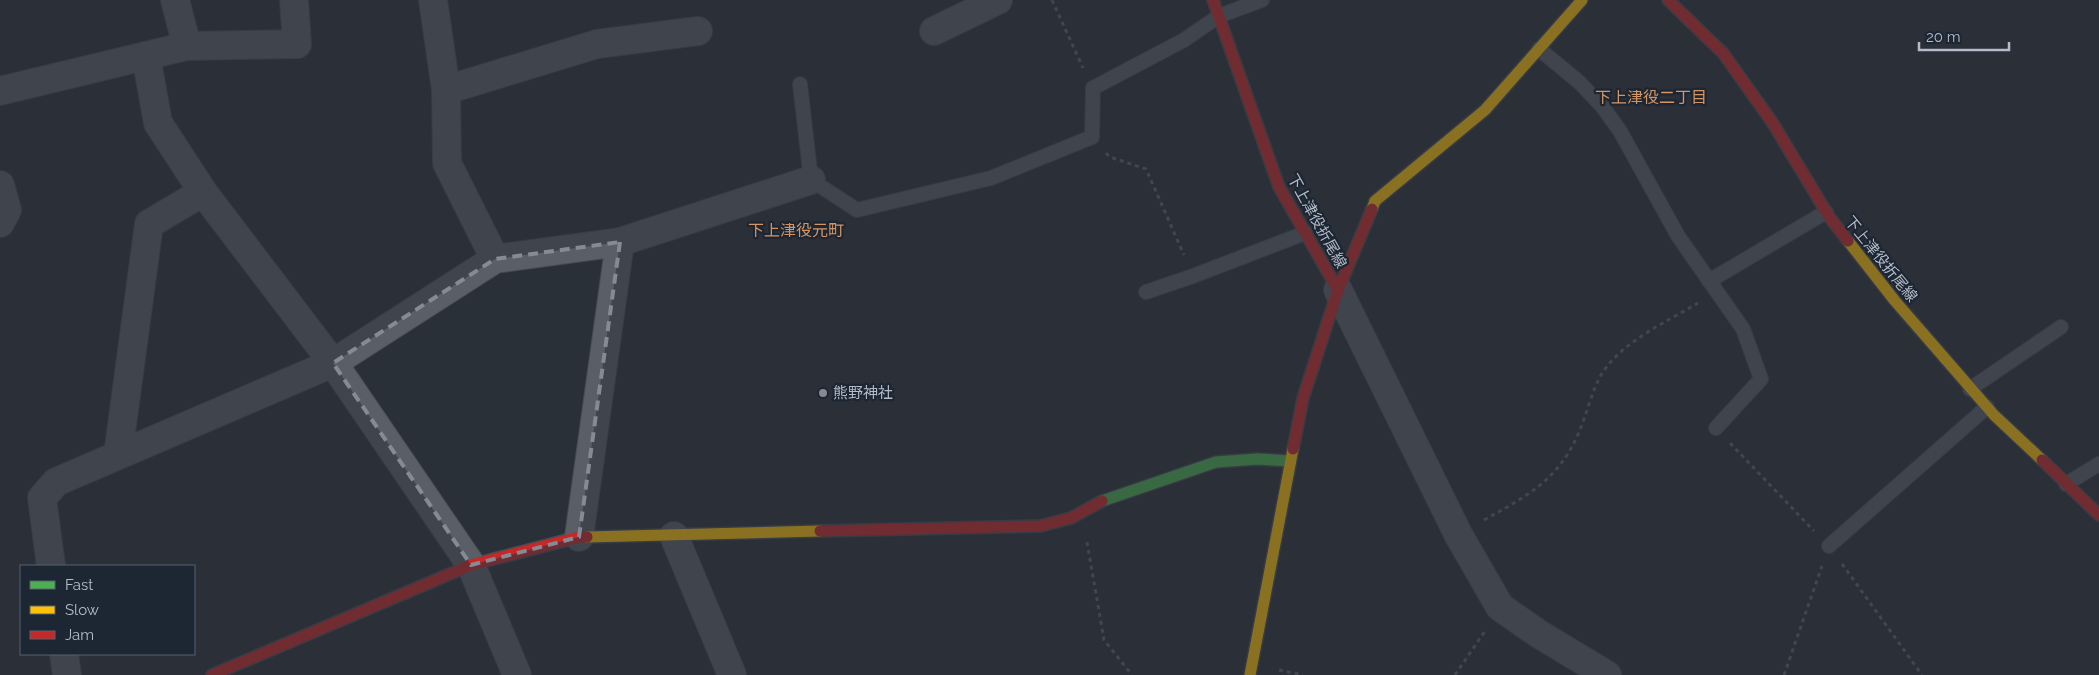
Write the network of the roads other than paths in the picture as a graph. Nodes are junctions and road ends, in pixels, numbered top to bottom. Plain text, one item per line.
1 (175, 0) edge
2 (294, 0) edge
3 (433, 0) edge
4 (998, 0) edge
5 (1213, 0) edge
6 (1262, 0) edge
7 (1582, 0) edge
8 (1668, 0) edge
9 (1219, 16) junction
10 (698, 31) dead end
11 (934, 31) dead end
12 (187, 46) junction
13 (1539, 49) junction
14 (146, 56) junction
15 (800, 84) dead end
16 (446, 90) junction
17 (0, 91) edge
18 (811, 180) junction
19 (0, 185) edge
20 (203, 192) junction
21 (1826, 212) junction
22 (0, 223) edge
23 (1305, 234) junction
24 (620, 242) junction
25 (495, 258) junction
26 (1713, 286) junction
27 (1338, 290) junction
28 (1146, 292) dead end
29 (2061, 327) dead end
30 (333, 363) junction
31 (1970, 389) junction
32 (1987, 407) junction
33 (1716, 428) road end
34 (118, 455) junction
35 (1290, 461) junction
36 (2099, 464) edge
37 (2066, 484) junction
38 (2099, 515) edge
39 (674, 536) junction
40 (579, 537) junction
41 (1829, 546) road end
42 (52, 565) edge
43 (471, 565) junction
44 (64, 655) edge
45 (1245, 672) edge
46 (67, 675) edge
47 (212, 675) edge
48 (516, 675) edge
49 (732, 675) edge
50 (1607, 675) edge

1 - 12 street
2 - 12 street
3 - 16 street
4 - 11 street
5 - 9 street, 下上津役折尾線
6 - 9 lane
7 - 13 street, 下上津役折尾線
8 - 21 street, 下上津役折尾線
9 - 18 lane
9 - 23 street, 下上津役折尾線
10 - 16 street
12 - 14 street
13 - 26 lane
13 - 27 street, 下上津役折尾線
14 - 17 street
14 - 20 street
15 - 18 lane
16 - 25 street
18 - 24 street
19 - 22 street
20 - 30 street
20 - 34 street
21 - 26 lane
21 - 31 street, 下上津役折尾線
23 - 27 street, 下上津役折尾線
23 - 28 lane
24 - 25 street
24 - 40 street
25 - 30 street
26 - 33 lane
27 - 35 street
27 - 50 street
29 - 31 lane
30 - 34 street
30 - 43 street
31 - 32 street, 下上津役折尾線
32 - 37 street, 下上津役折尾線
32 - 41 lane
34 - 42 street
35 - 39 street
35 - 45 street
36 - 37 lane
37 - 38 street, 下上津役折尾線
39 - 40 street
39 - 49 street
40 - 43 street
43 - 47 street
43 - 48 street
44 - 46 street

